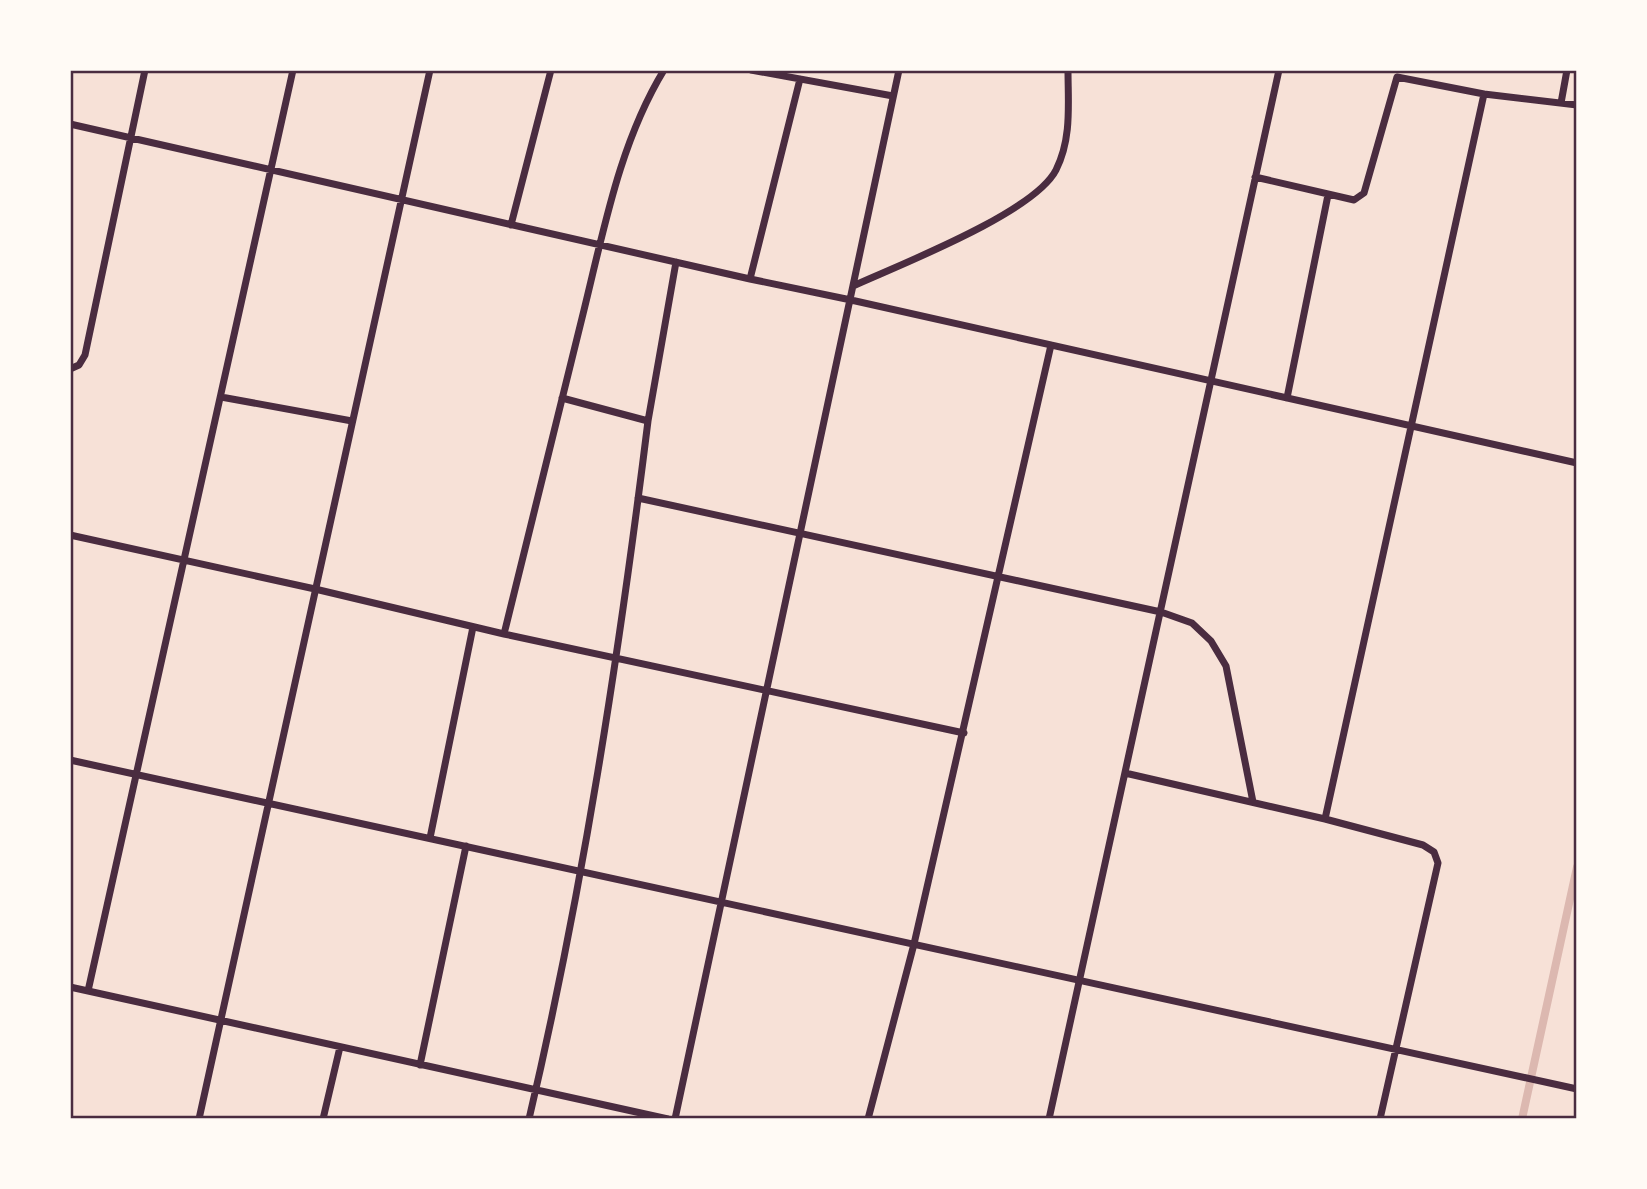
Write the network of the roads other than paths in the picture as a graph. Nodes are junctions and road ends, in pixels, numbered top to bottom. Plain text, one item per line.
1 (145, 70) edge
2 (293, 70) edge
3 (430, 70) edge
4 (551, 70) edge
5 (664, 70) edge
6 (751, 70) edge
7 (899, 70) edge
8 (1068, 70) edge
9 (1279, 70) edge
10 (1567, 70) edge
11 (800, 79) junction
12 (1484, 93) junction
13 (893, 96) junction
14 (1561, 103) junction
15 (1577, 105) edge
16 (70, 124) edge
17 (130, 137) junction
18 (271, 169) junction
19 (1255, 177) junction
20 (1328, 195) junction
21 (402, 199) junction
22 (511, 225) junction
23 (600, 243) junction
24 (676, 262) junction
25 (750, 279) junction
26 (853, 286) junction
27 (851, 300) junction
28 (1051, 345) junction
29 (70, 369) edge
30 (1212, 381) junction
31 (221, 397) junction
32 (562, 398) junction
33 (1287, 398) junction
34 (352, 421) junction
35 (648, 421) junction
36 (1412, 426) junction
37 (1577, 463) edge
38 (638, 498) junction
39 (800, 534) junction
40 (70, 535) edge
41 (185, 561) junction
42 (999, 577) junction
43 (315, 589) junction
44 (1161, 611) junction
45 (473, 627) junction
46 (503, 634) junction
47 (615, 657) junction
48 (767, 691) junction
49 (964, 733) junction
50 (70, 760) edge
51 (1125, 773) junction
52 (136, 774) junction
53 (1253, 802) junction
54 (268, 803) junction
55 (1325, 819) junction
56 (430, 838) junction
57 (466, 846) junction
58 (580, 872) junction
59 (721, 902) junction
60 (914, 944) junction
61 (1080, 980) junction
62 (70, 987) edge
63 (88, 991) junction
64 (220, 1020) junction
65 (340, 1047) junction
66 (1396, 1049) junction
67 (420, 1065) junction
68 (1577, 1089) edge
69 (536, 1091) junction
70 (199, 1119) edge
71 (323, 1119) edge
72 (529, 1119) edge
73 (668, 1119) edge
74 (675, 1119) edge
75 (868, 1119) edge
76 (1049, 1119) edge
77 (1380, 1119) edge

1 - 17 street
2 - 18 street
3 - 21 street
4 - 22 street
5 - 23 street
6 - 11 street
7 - 13 street
8 - 26 street
9 - 19 street
10 - 14 street
11 - 13 street
11 - 25 street
12 - 14 street
12 - 20 street
12 - 36 street
13 - 26 street
14 - 15 street
16 - 17 street
17 - 18 street
17 - 29 street
18 - 21 street
18 - 31 street
19 - 20 street
19 - 30 street
20 - 33 street
21 - 22 street
21 - 34 street
22 - 23 street
23 - 24 street
23 - 32 street
24 - 25 street
24 - 35 street
25 - 27 street
26 - 27 street
27 - 28 street
27 - 39 street
28 - 30 street
28 - 42 street
30 - 33 street
30 - 44 street
31 - 34 street
31 - 41 street
32 - 35 street
32 - 46 street
33 - 36 street
34 - 43 street
35 - 38 street
36 - 37 street
36 - 55 street
38 - 39 street
38 - 47 street
39 - 42 street
39 - 48 street
40 - 41 street
41 - 43 street
41 - 52 street
42 - 44 street
42 - 49 street
43 - 45 street
43 - 54 street
44 - 51 street
44 - 53 street
45 - 46 street
45 - 56 street
46 - 47 street
47 - 48 street
47 - 58 street
48 - 49 street
48 - 59 street
49 - 60 street
50 - 52 street
51 - 53 street
51 - 61 street
52 - 54 street
52 - 63 street
53 - 55 street
54 - 56 street
54 - 64 street
55 - 66 street
56 - 57 street
57 - 58 street
57 - 67 street
58 - 59 street
58 - 69 street
59 - 60 street
59 - 74 street
60 - 61 street
60 - 75 street
61 - 66 street
61 - 76 street
62 - 63 street
63 - 64 street
64 - 65 street
64 - 70 street
65 - 67 street
65 - 71 street
66 - 68 street
66 - 77 street
67 - 69 street
69 - 72 street
69 - 73 street

